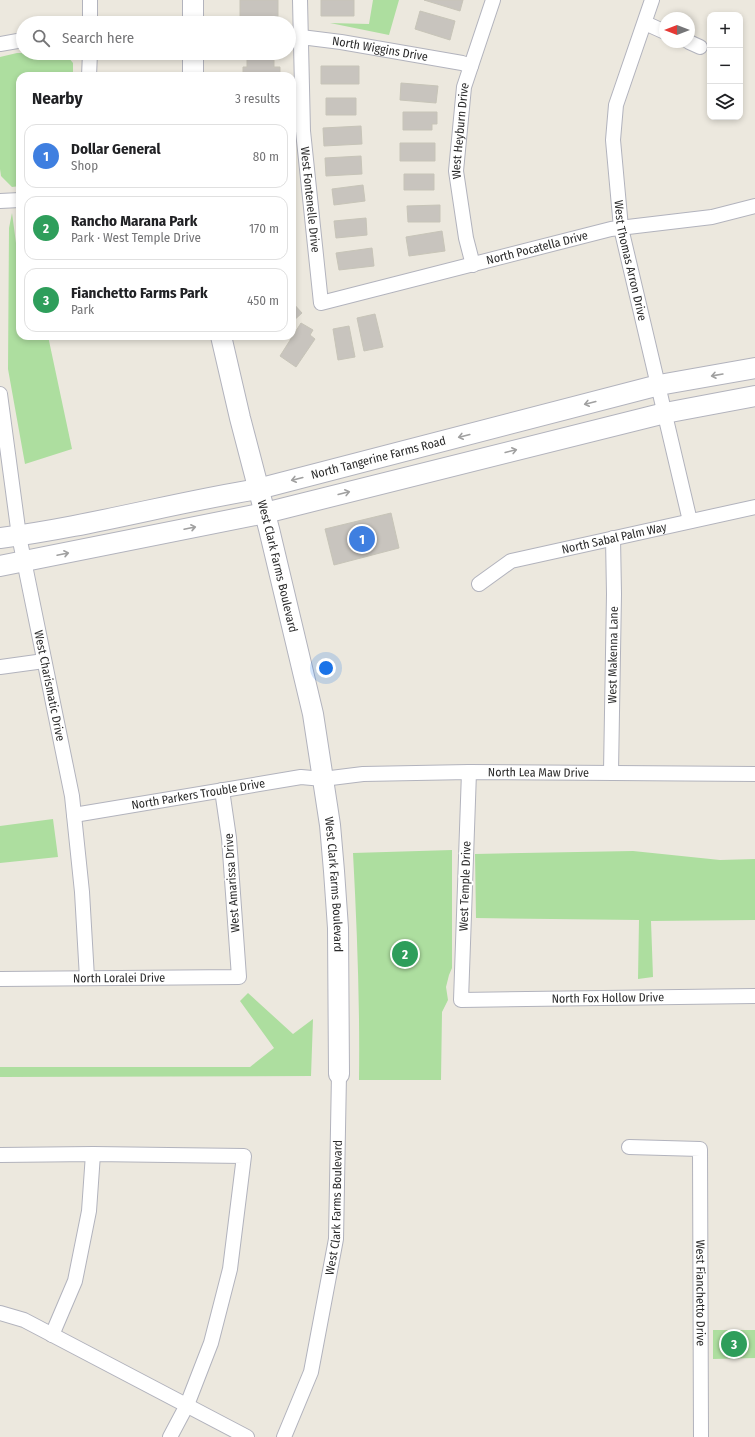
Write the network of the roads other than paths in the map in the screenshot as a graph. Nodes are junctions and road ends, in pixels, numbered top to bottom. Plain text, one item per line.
1 (90, 0) edge
2 (193, 0) edge
3 (300, 0) edge
4 (493, 0) edge
5 (652, 0) edge
6 (90, 16) edge
7 (193, 16) edge
8 (645, 23) junction
9 (659, 29) edge
10 (296, 30) edge
11 (296, 37) edge
12 (16, 41) edge
13 (0, 44) edge
14 (296, 50) edge
15 (90, 60) edge
16 (193, 60) edge
17 (471, 66) junction
18 (89, 72) edge
19 (193, 72) edge
20 (16, 200) edge
21 (0, 201) edge
22 (755, 206) edge
23 (621, 228) junction
24 (473, 265) junction
25 (321, 303) joint
26 (222, 340) edge
27 (755, 368) edge
28 (659, 385) junction
29 (0, 394) edge
30 (755, 396) edge
31 (665, 413) junction
32 (258, 489) junction
33 (755, 507) edge
34 (265, 513) junction
35 (690, 521) junction
36 (20, 536) junction
37 (0, 538) edge
38 (613, 538) junction
39 (24, 562) junction
40 (0, 566) edge
41 (479, 584) dead end
42 (44, 661) junction
43 (0, 667) edge
44 (469, 772) junction
45 (611, 772) junction
46 (755, 774) edge
47 (323, 779) junction
48 (222, 790) junction
49 (74, 815) junction
50 (239, 977) joint
51 (87, 978) junction
52 (0, 979) edge
53 (755, 996) edge
54 (461, 1000) joint
55 (339, 1074) joint
56 (629, 1146) dead end
57 (93, 1154) junction
58 (0, 1155) edge
59 (0, 1313) edge
60 (52, 1335) junction
61 (186, 1405) junction
62 (170, 1437) edge
63 (247, 1437) edge
64 (284, 1437) edge
65 (701, 1437) edge

1 - 6 street
2 - 7 street
3 - 10 street, West Fontenelle Drive
4 - 17 street, West Heyburn Drive
5 - 8 street, West Thomas Arron Drive
8 - 9 street
8 - 23 street, West Thomas Arron Drive
11 - 17 street, North Wiggins Drive
12 - 13 street
14 - 25 street, West Fontenelle Drive
15 - 18 street
16 - 19 street
17 - 24 street, West Heyburn Drive
20 - 21 street
22 - 23 street, North Pocatella Drive
23 - 24 street, North Pocatella Drive
23 - 28 street, West Thomas Arron Drive
24 - 25 street, North Pocatella Drive
26 - 32 street, West Clark Farms Boulevard
27 -> 28 street, North Tangerine Farms Road
28 - 31 street, West Thomas Arron Drive
28 -> 32 street, North Tangerine Farms Road
29 - 36 street, West Charismatic Drive
30 - 31 street
34 -> 31 street
31 - 35 street, West Thomas Arron Drive
32 - 34 street, West Clark Farms Boulevard
32 - 36 street, North Tangerine Farms Road
33 - 35 street, North Sabal Palm Way
39 -> 34 street
34 - 47 street, West Clark Farms Boulevard
35 - 38 street, North Sabal Palm Way
36 - 37 street, North Tangerine Farms Road
36 - 39 street, West Charismatic Drive
38 - 41 street, North Sabal Palm Way
38 - 45 street, West Makenna Lane
39 - 40 street
39 - 42 street, West Charismatic Drive
42 - 43 street
42 - 49 street, West Charismatic Drive
44 - 45 street, North Lea Maw Drive
44 - 47 street, North Lea Maw Drive
44 - 54 street, West Temple Drive
45 - 46 street, North Lea Maw Drive
47 - 48 street, North Parkers Trouble Drive
47 - 55 street, West Clark Farms Boulevard
48 - 49 street, North Parkers Trouble Drive
48 - 50 street, West Amarissa Drive
49 - 51 street, West Charismatic Drive
50 - 51 street, North Loralei Drive
51 - 52 street, North Loralei Drive
53 - 54 street, North Fox Hollow Drive
55 - 64 street, West Clark Farms Boulevard
56 - 65 street, West Fianchetto Drive
57 - 58 street
57 - 60 street
57 - 61 street
59 - 60 street
60 - 61 street
61 - 62 street
61 - 63 street

